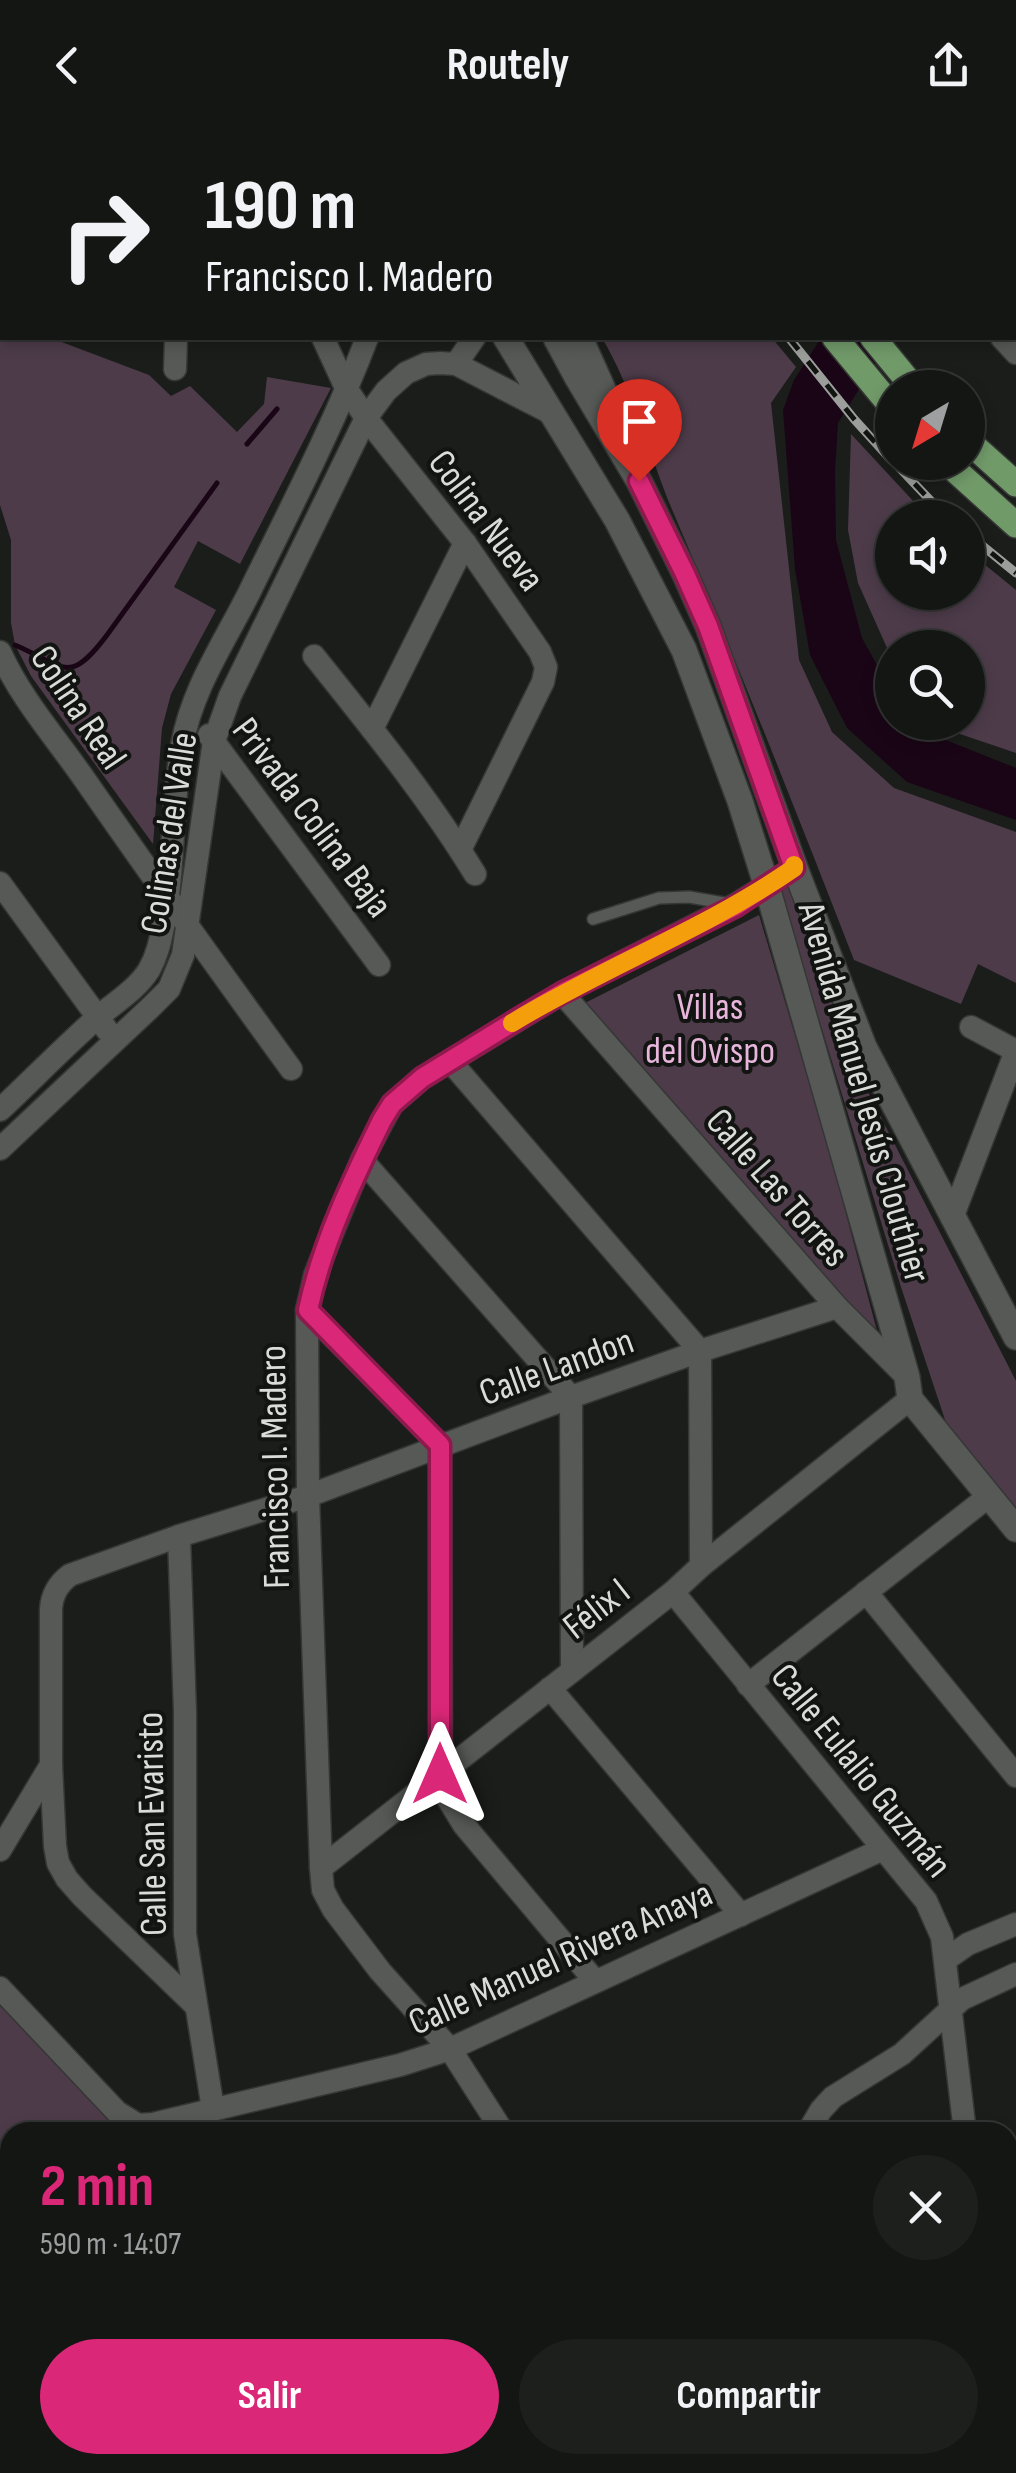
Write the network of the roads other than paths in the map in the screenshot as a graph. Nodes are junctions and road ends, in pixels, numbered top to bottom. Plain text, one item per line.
1 (176, 340) edge
2 (324, 340) edge
3 (366, 340) edge
4 (473, 340) edge
5 (507, 340) edge
6 (557, 340) edge
7 (581, 340) edge
8 (837, 340) edge
9 (875, 340) edge
10 (456, 364) junction
11 (175, 369) dead end
12 (900, 370) edge
13 (875, 387) edge
14 (346, 388) junction
15 (551, 413) junction
16 (366, 418) junction
17 (985, 456) edge
18 (966, 480) edge
19 (639, 481) junction
20 (1016, 484) edge
21 (1016, 525) edge
22 (465, 543) junction
23 (0, 652) edge
24 (314, 656) dead end
25 (190, 712) junction
26 (372, 729) junction
27 (214, 741) junction
28 (460, 850) junction
29 (794, 868) junction
30 (475, 874) dead end
31 (0, 883) edge
32 (768, 886) junction
33 (168, 900) junction
34 (736, 906) junction
35 (593, 919) dead end
36 (188, 928) junction
37 (379, 965) dead end
38 (562, 993) junction
39 (98, 1017) junction
40 (971, 1027) dead end
41 (114, 1042) junction
42 (1016, 1051) edge
43 (450, 1062) junction
44 (291, 1070) dead end
45 (1011, 1087) edge
46 (1, 1109) edge
47 (19, 1132) junction
48 (0, 1149) edge
49 (362, 1160) junction
50 (952, 1218) junction
51 (837, 1307) junction
52 (308, 1310) junction
53 (1014, 1327) edge
54 (700, 1351) junction
55 (908, 1388) junction
56 (571, 1397) junction
57 (440, 1445) junction
58 (308, 1496) junction
59 (988, 1496) junction
60 (1016, 1529) edge
61 (180, 1536) junction
62 (701, 1566) junction
63 (672, 1592) junction
64 (866, 1592) junction
65 (572, 1671) junction
66 (748, 1685) junction
67 (550, 1688) junction
68 (52, 1765) junction
69 (440, 1774) junction
70 (1016, 1776) edge
71 (0, 1850) edge
72 (883, 1850) junction
73 (320, 1868) junction
74 (740, 1915) junction
75 (1016, 1924) edge
76 (946, 1960) junction
77 (1016, 1974) edge
78 (596, 1981) junction
79 (0, 1988) edge
80 (195, 2005) junction
81 (951, 2008) junction
82 (450, 2049) junction
83 (213, 2109) junction
84 (133, 2122) edge
85 (162, 2122) edge
86 (497, 2122) edge
87 (813, 2122) edge
88 (964, 2122) edge

1 - 11 street
2 - 14 street, Colina Nueva
3 - 14 street, Colinas del Valle
4 - 10 street
5 - 15 street, Avenida Manuel Jesús Clouthier
6 - 19 street, Avenida Manuel Jesús Clouthier
7 - 19 street
8 - 13 main road
9 - 12 main road
10 - 15 street
10 - 16 street, Colinas del Valle
14 - 16 street, Colina Nueva
14 - 25 street, Colinas del Valle
15 - 32 street, Avenida Manuel Jesús Clouthier
16 - 22 street, Colina Nueva
16 - 27 street, Colinas del Valle
17 - 20 main road
18 - 21 main road
19 - 29 street, Avenida Manuel Jesús Clouthier
22 - 26 street
22 - 28 street, Colina Nueva
23 - 33 street, Colina Real
24 - 26 street
25 - 27 street, Privada Colina Baja
25 - 33 street, Colinas del Valle
26 - 28 street
27 - 36 street, Colinas del Valle
27 - 37 street, Privada Colina Baja
28 - 30 street
29 - 32 street, Francisco I. Madero
29 - 50 street, Avenida Manuel Jesús Clouthier
31 - 39 street
32 - 34 street, Francisco I. Madero
32 - 55 street, Avenida Manuel Jesús Clouthier
33 - 36 street, Colina Real
33 - 39 street, Colinas del Valle
34 - 35 lane
34 - 38 street, Francisco I. Madero
36 - 41 street, Colinas del Valle
36 - 44 street, Colina Real
38 - 43 street, Francisco I. Madero
38 - 51 street, Calle Las Torres
39 - 41 street
39 - 46 street, Colinas del Valle
40 - 42 street
41 - 47 street, Colinas del Valle
42 - 45 street
43 - 49 street, Francisco I. Madero
43 - 54 street
45 - 50 street
46 - 47 street
47 - 48 street, Colinas del Valle
49 - 52 street, Francisco I. Madero
49 - 56 street
50 - 53 street, Avenida Manuel Jesús Clouthier
51 - 54 street, Calle Landon
51 - 55 street, Calle Las Torres
52 - 57 street
52 - 58 street, Francisco I. Madero
54 - 56 street, Calle Landon
54 - 62 street
55 - 59 street, Avenida Manuel Jesús Clouthier
55 - 62 street, Félix I
56 - 57 street, Calle Landon
56 - 65 street
57 - 58 street, Calle Landon
57 - 69 street
58 - 61 street, Calle Landon
58 - 73 street, Francisco I. Madero
59 - 60 street, Avenida Manuel Jesús Clouthier
59 - 64 street
61 - 68 street, Calle Landon
61 - 80 street, Calle San Evaristo
62 - 63 street, Félix I
63 - 65 street, Félix I
63 - 66 street, Calle Eulalio Guzmán
64 - 66 street
64 - 70 street
65 - 67 street, Félix I
66 - 72 street, Calle Eulalio Guzmán
67 - 69 street, Félix I
67 - 74 street
68 - 71 street
68 - 80 street
69 - 73 street, Félix I
69 - 78 street
72 - 74 street, Calle Manuel Rivera Anaya
72 - 76 street, Calle Eulalio Guzmán
73 - 82 street, Francisco I. Madero
74 - 78 street, Calle Manuel Rivera Anaya
75 - 76 street
76 - 81 street, Calle Eulalio Guzmán
77 - 81 street
78 - 82 street, Calle Manuel Rivera Anaya
79 - 84 street, Calle Manuel Rivera Anaya
80 - 83 street, Calle San Evaristo
81 - 87 street
81 - 88 street, Calle Eulalio Guzmán
82 - 83 street, Calle Manuel Rivera Anaya
82 - 86 street, Francisco I. Madero
83 - 85 street, Calle Manuel Rivera Anaya

